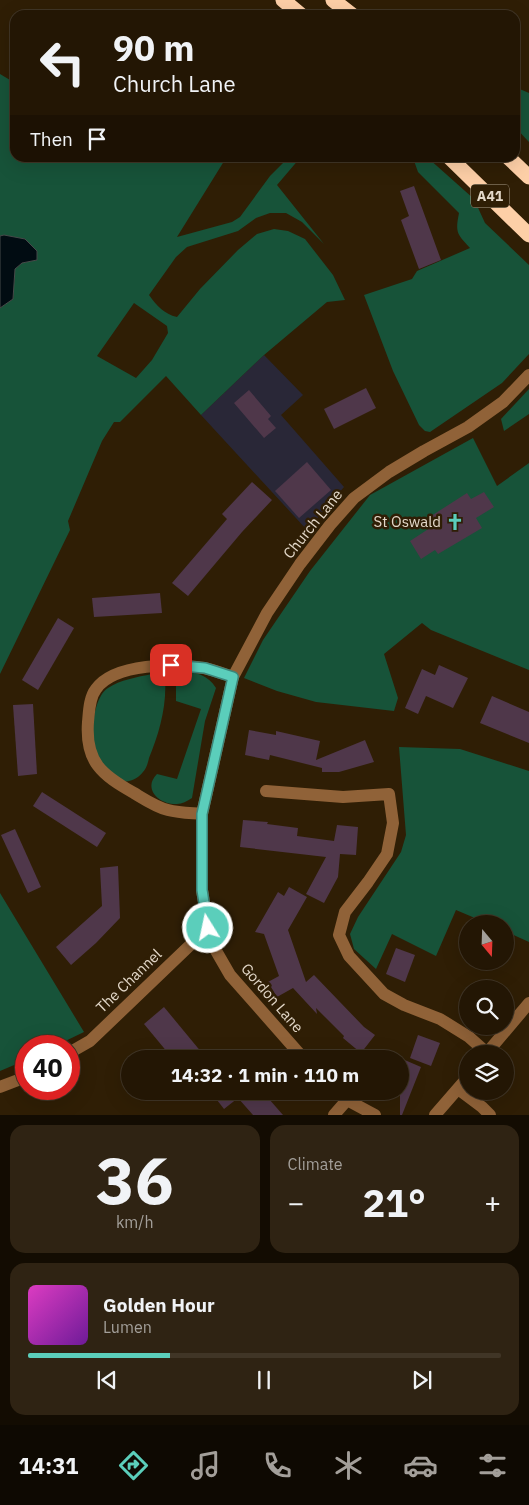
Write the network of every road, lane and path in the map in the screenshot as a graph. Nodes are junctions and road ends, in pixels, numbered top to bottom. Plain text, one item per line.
1 (283, 0) edge
2 (333, 0) edge
3 (295, 10) edge
4 (346, 10) edge
5 (454, 162) edge
6 (513, 162) edge
7 (529, 177) edge
8 (529, 235) edge
9 (529, 375) edge
10 (233, 677) junction
11 (266, 791) dead end
12 (202, 814) junction
13 (208, 928) junction
14 (529, 1003) edge
15 (478, 1045) edge
16 (494, 1045) edge
17 (80, 1047) edge
18 (296, 1050) edge
19 (15, 1081) edge
20 (0, 1087) edge
21 (458, 1089) joint
22 (340, 1100) edge
23 (349, 1100) edge
24 (334, 1115) edge
25 (375, 1115) edge
26 (434, 1115) edge
27 (490, 1115) edge

1 - 3 highway
2 - 4 highway
5 - 8 highway, A41
6 - 7 highway, A41
9 - 10 street, Church Lane
10 - 12 street, Church Lane
10 - 12 street
11 - 15 street
12 - 13 street, Church Lane
13 - 17 street, The Channel
13 - 18 street, Gordon Lane
14 - 16 street
19 - 20 street
21 - 26 street
21 - 27 street
22 - 24 street
23 - 25 street

